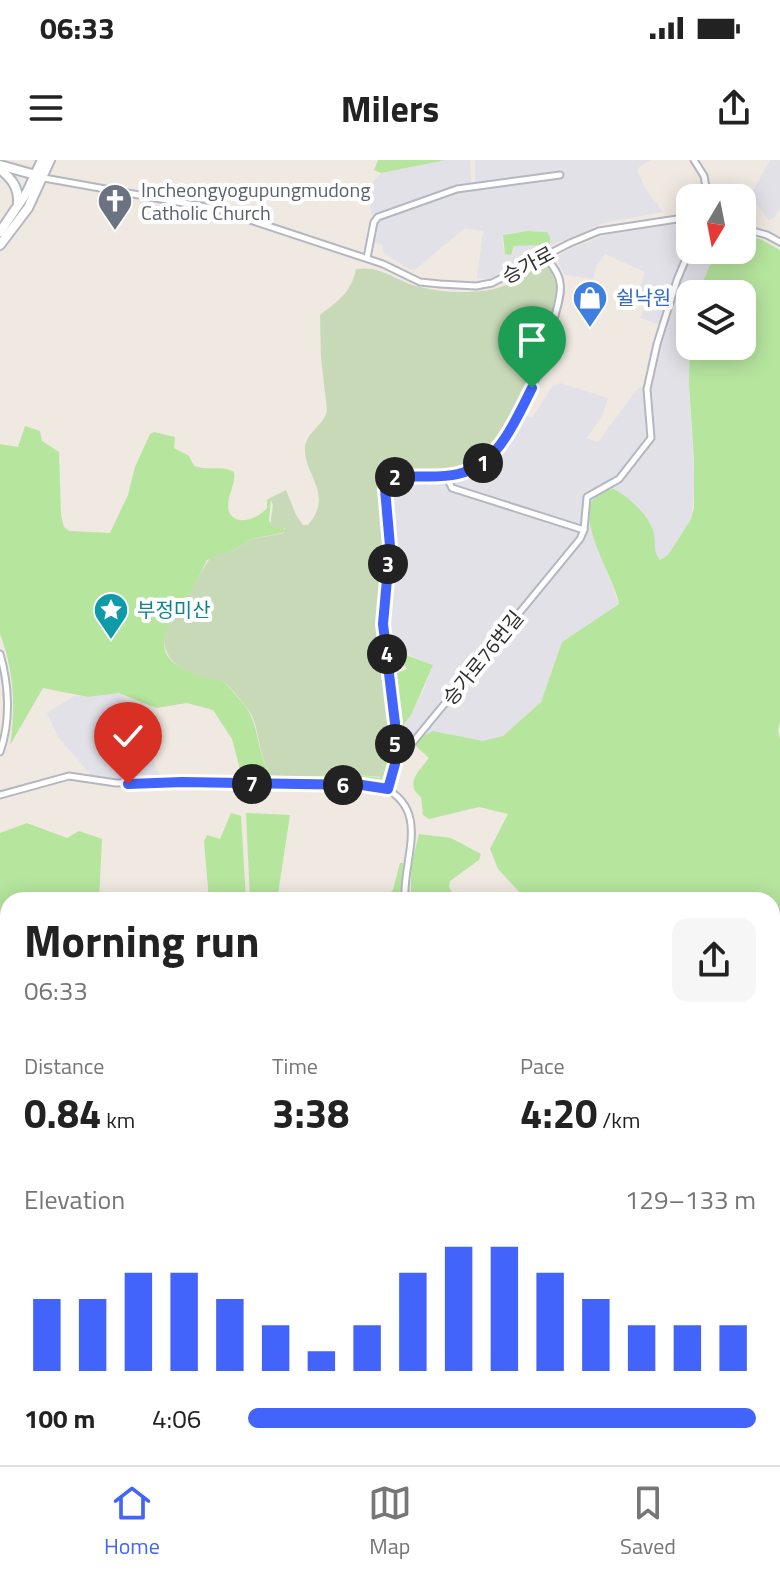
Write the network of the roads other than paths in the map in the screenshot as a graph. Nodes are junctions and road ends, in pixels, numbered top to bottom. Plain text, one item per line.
1 (42, 160) edge
2 (50, 160) edge
3 (694, 160) edge
4 (0, 167) edge
5 (560, 175) dead end
6 (38, 178) junction
7 (706, 184) edge
8 (18, 207) junction
9 (676, 219) edge
10 (0, 232) edge
11 (756, 232) edge
12 (780, 242) edge
13 (0, 245) edge
14 (545, 256) junction
15 (367, 258) junction
16 (684, 264) edge
17 (457, 475) junction
18 (584, 530) junction
19 (0, 654) edge
20 (0, 752) edge
21 (395, 764) junction
22 (388, 789) junction
23 (0, 795) edge
24 (404, 892) edge

1 - 6 street
2 - 6 street
3 - 7 street
4 - 6 street
4 - 8 street
5 - 15 street
6 - 8 street
6 - 13 street
6 - 15 street, 승가로
8 - 10 street
9 - 14 street, 승가로
11 - 12 street
14 - 15 street, 승가로
14 - 17 street
16 - 18 street, 승가로76번길
17 - 18 street
17 - 21 street
18 - 21 street, 승가로76번길
19 - 20 street
21 - 22 street, 승가로76번길
22 - 23 street
22 - 24 street

